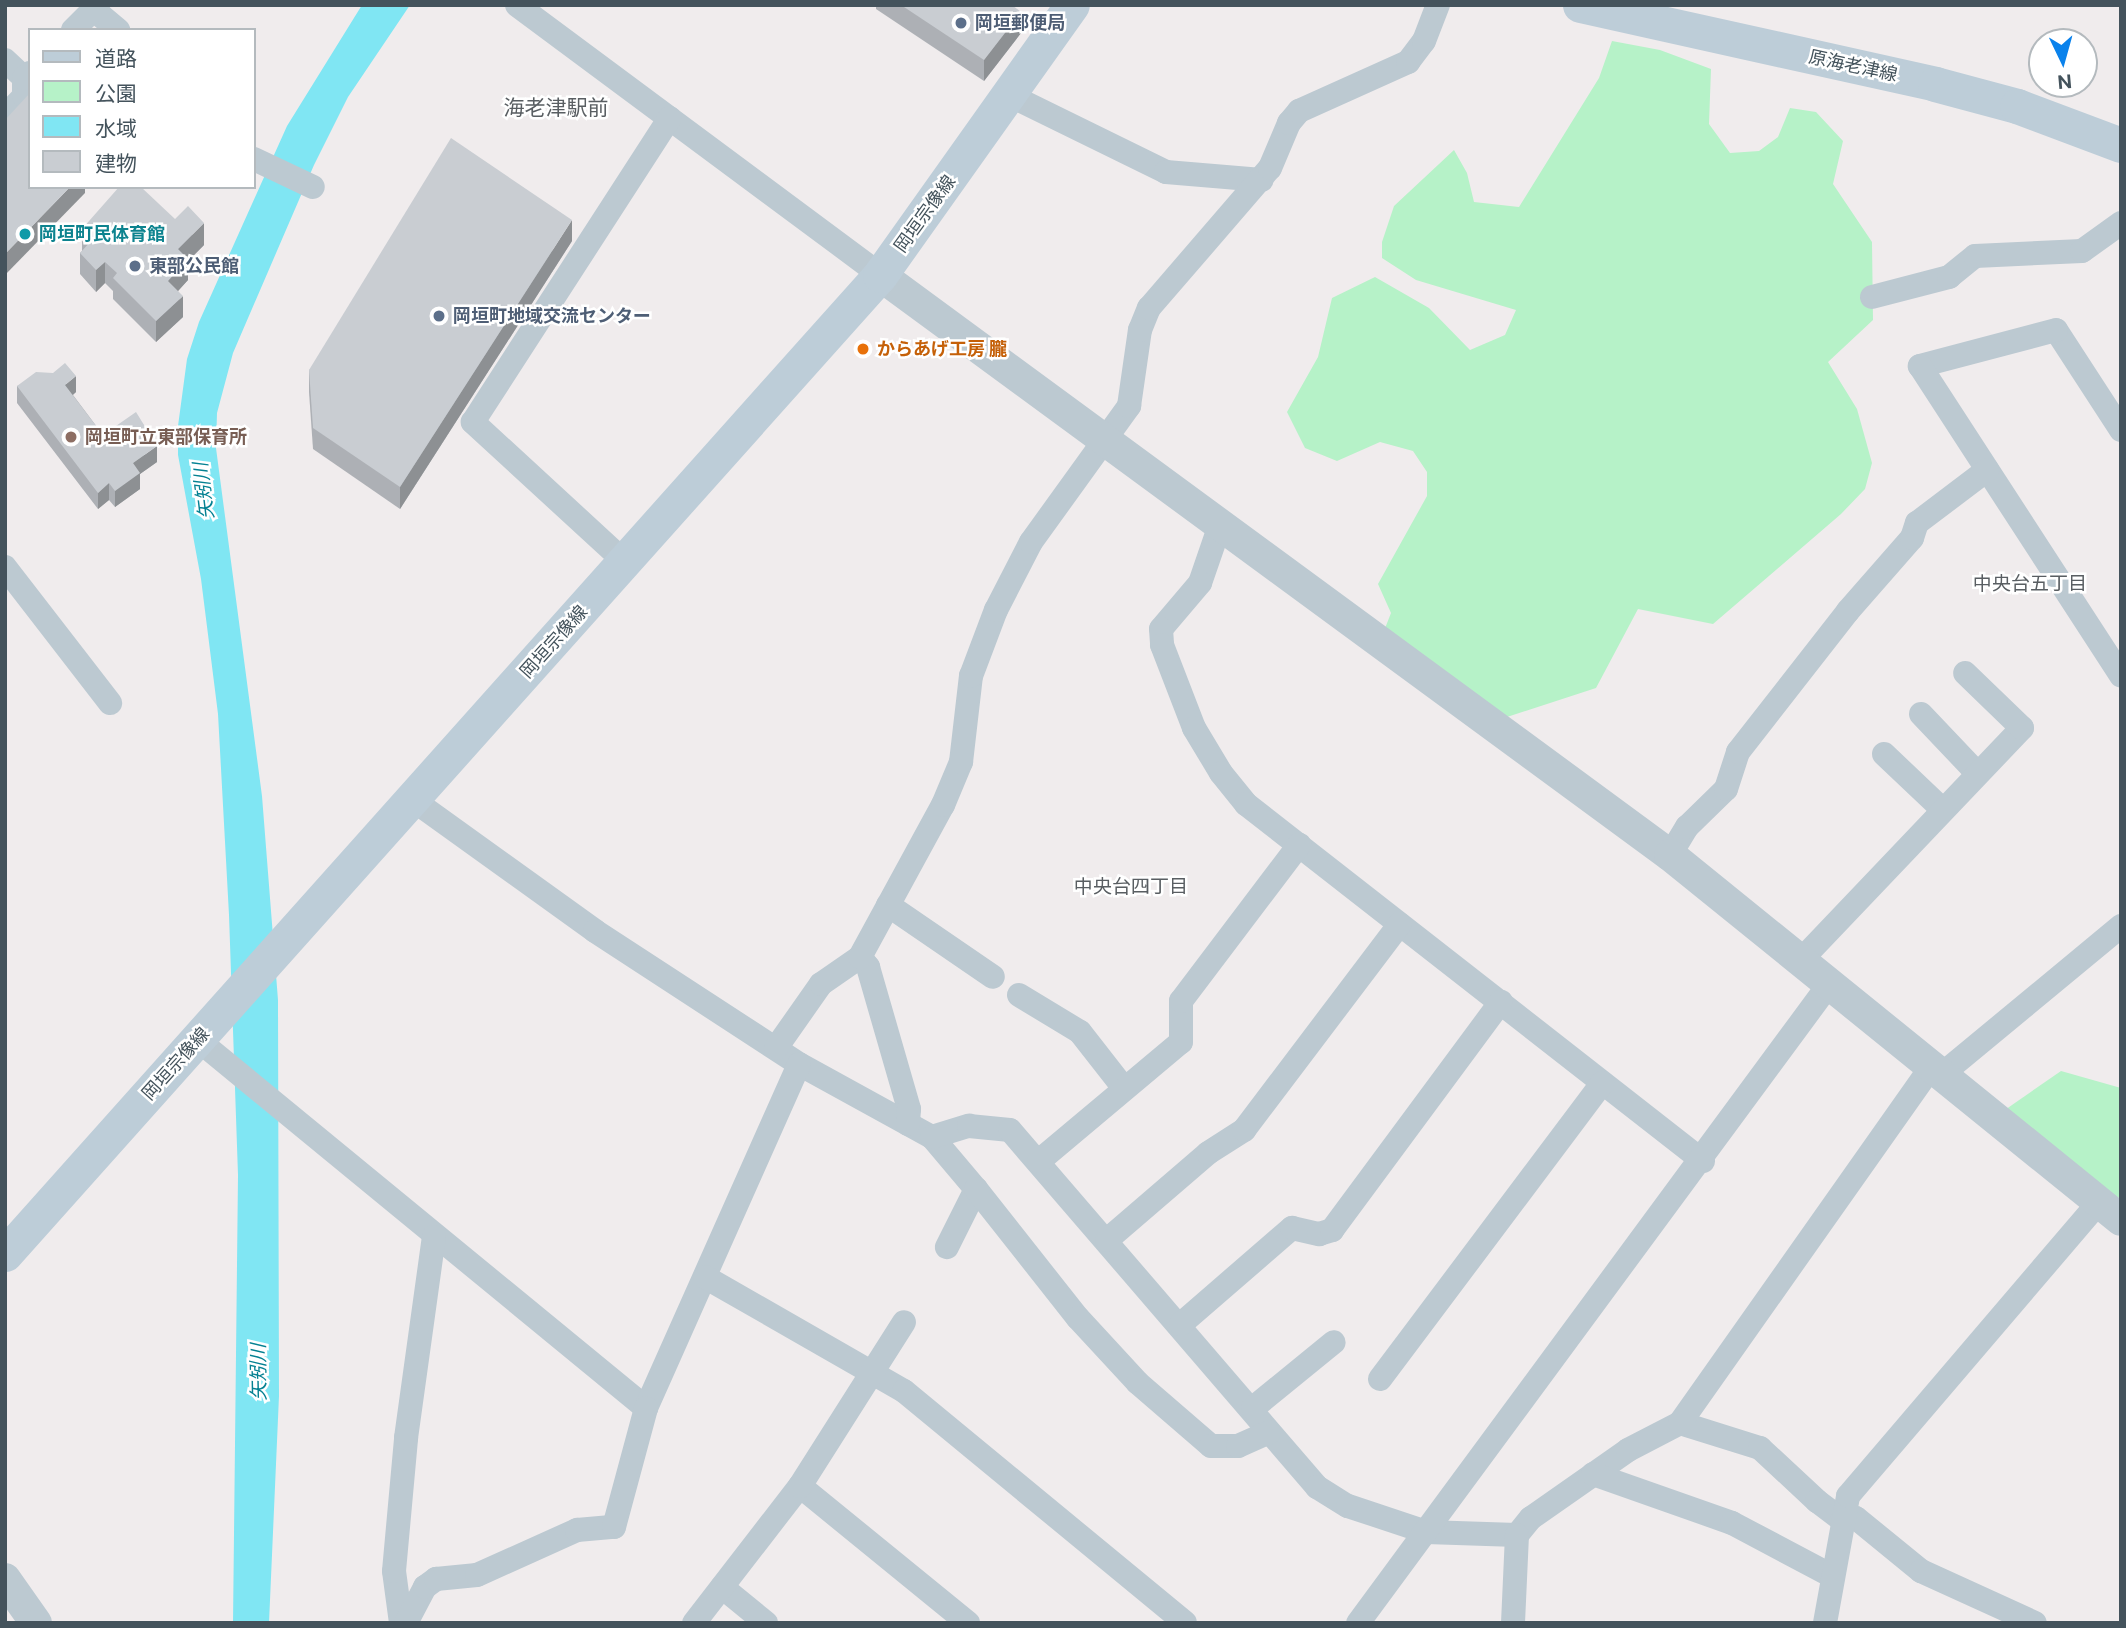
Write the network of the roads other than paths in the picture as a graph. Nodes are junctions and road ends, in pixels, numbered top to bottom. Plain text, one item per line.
1 (517, 5) edge
2 (1072, 5) edge
3 (1438, 5) edge
4 (1580, 5) edge
5 (95, 7) edge
6 (75, 28) edge
7 (116, 28) edge
8 (5, 60) edge
9 (27, 76) edge
10 (1009, 95) junction
11 (5, 116) edge
12 (670, 118) junction
13 (2121, 145) edge
14 (259, 163) edge
15 (1262, 180) junction
16 (313, 187) dead end
17 (2121, 223) edge
18 (880, 275) junction
19 (1872, 297) dead end
20 (2121, 430) edge
21 (1105, 441) junction
22 (1987, 470) junction
23 (1220, 525) junction
24 (625, 562) junction
25 (5, 568) edge
26 (1965, 673) dead end
27 (2121, 676) edge
28 (110, 704) dead end
29 (1921, 714) dead end
30 (1884, 754) dead end
31 (1977, 773) junction
32 (413, 800) junction
33 (1941, 808) junction
34 (1299, 845) junction
35 (1670, 855) junction
36 (888, 905) junction
37 (1400, 924) junction
38 (2121, 926) edge
39 (860, 957) junction
40 (1802, 959) junction
41 (993, 977) dead end
42 (1830, 983) junction
43 (1019, 995) dead end
44 (1501, 1002) junction
45 (198, 1040) junction
46 (776, 1048) junction
47 (799, 1064) junction
48 (1936, 1071) junction
49 (1602, 1083) junction
50 (1124, 1087) junction
51 (908, 1124) junction
52 (932, 1137) junction
53 (1039, 1161) junction
54 (1703, 1161) junction
55 (976, 1189) junction
56 (2110, 1211) edge
57 (434, 1237) junction
58 (1107, 1240) junction
59 (947, 1247) dead end
60 (5, 1254) edge
61 (705, 1277) junction
62 (904, 1322) dead end
63 (1181, 1324) junction
64 (1334, 1342) dead end
65 (874, 1372) junction
66 (1380, 1379) dead end
67 (646, 1408) junction
68 (1253, 1408) junction
69 (1680, 1423) junction
70 (1269, 1432) junction
71 (1593, 1474) junction
72 (800, 1486) junction
73 (1842, 1520) junction
74 (1426, 1532) junction
75 (1517, 1535) junction
76 (1832, 1576) junction
77 (5, 1579) edge
78 (722, 1587) junction
79 (1998, 1615) edge
80 (36, 1623) edge
81 (403, 1623) edge
82 (694, 1623) edge
83 (766, 1623) edge
84 (968, 1623) edge
85 (1185, 1623) edge
86 (1358, 1623) edge
87 (1513, 1623) edge
88 (1825, 1623) edge
89 (2035, 1623) edge

1 - 12 street
2 - 10 main road, 岡垣宗像線
3 - 15 street
4 - 13 main road, 原海老津線
5 - 6 street
5 - 7 street
8 - 9 street
9 - 11 street
10 - 15 street
10 - 18 main road, 岡垣宗像線
12 - 18 street
12 - 24 street
14 - 16 street
15 - 21 street
17 - 19 street
18 - 21 street
18 - 24 main road, 岡垣宗像線
20 - 22 street
21 - 23 street
21 - 36 street
22 - 27 street
22 - 35 street
23 - 34 street
23 - 35 street
24 - 32 main road, 岡垣宗像線
25 - 28 street
26 - 31 street
29 - 31 street
30 - 33 street
31 - 33 street
32 - 45 main road, 岡垣宗像線
32 - 46 street
33 - 40 street
34 - 37 street
34 - 50 street
35 - 40 street
36 - 39 street
36 - 41 street
37 - 44 street
37 - 58 street
38 - 48 street
39 - 46 street
39 - 51 street
40 - 42 street
42 - 48 street
42 - 54 street
43 - 50 street
44 - 49 street
44 - 63 street
45 - 57 street
45 - 60 main road, 岡垣宗像線
46 - 47 street
47 - 51 street
47 - 61 street
48 - 56 street
48 - 69 street
49 - 54 street
49 - 66 street
50 - 53 street
51 - 52 street
52 - 53 street
52 - 55 street
53 - 58 street
54 - 74 street
55 - 59 street
55 - 70 street
56 - 73 street
57 - 67 street
57 - 81 street
58 - 63 street
61 - 65 street
61 - 67 street
62 - 65 street
63 - 68 street
64 - 68 street
65 - 72 street
65 - 85 street
67 - 81 street
68 - 70 street
69 - 71 street
69 - 73 street
70 - 74 street
71 - 75 street
71 - 76 street
72 - 78 street
72 - 84 street
73 - 76 street
73 - 79 street
74 - 75 street
74 - 86 street
75 - 87 street
76 - 88 street
77 - 80 street
78 - 82 street
78 - 83 street
79 - 89 street

